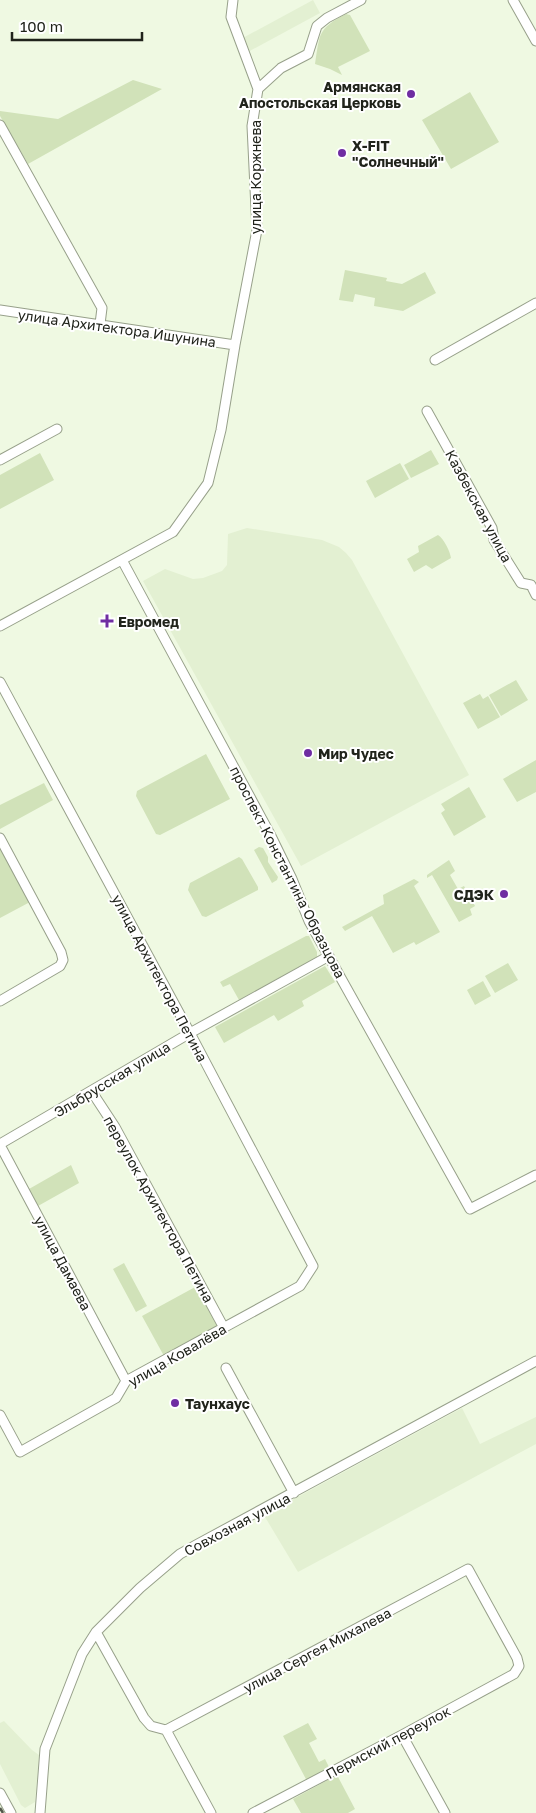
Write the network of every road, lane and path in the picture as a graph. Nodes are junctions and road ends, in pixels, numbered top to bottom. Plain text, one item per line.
1 (233, 0) edge
2 (361, 0) edge
3 (513, 0) edge
4 (536, 41) edge
5 (258, 89) junction
6 (0, 125) edge
7 (536, 303) edge
8 (0, 310) edge
9 (100, 324) junction
10 (235, 345) junction
11 (435, 360) dead end
12 (427, 411) dead end
13 (57, 429) dead end
14 (0, 460) edge
15 (122, 560) junction
16 (533, 583) edge
17 (536, 595) edge
18 (0, 626) edge
19 (0, 682) edge
20 (0, 838) edge
21 (329, 956) junction
22 (2, 996) edge
23 (190, 1033) junction
24 (92, 1092) junction
25 (0, 1145) edge
26 (536, 1174) edge
27 (308, 1274) joint
28 (224, 1328) junction
29 (536, 1361) edge
30 (226, 1368) dead end
31 (126, 1381) junction
32 (0, 1415) edge
33 (294, 1493) junction
34 (468, 1569) joint
35 (96, 1632) junction
36 (166, 1730) junction
37 (402, 1735) junction
38 (0, 1793) edge
39 (11, 1813) edge
40 (40, 1813) edge
41 (211, 1813) edge
42 (253, 1813) edge
43 (445, 1813) edge

1 - 5 street
2 - 5 street
3 - 4 street
5 - 10 street, улица Коржнева
6 - 9 street
7 - 11 street
8 - 9 street, улица Архитектора Ишунина
9 - 10 street, улица Архитектора Ишунина
10 - 15 street, улица Коржнева
12 - 16 street, Казбекская улица
13 - 14 street
15 - 18 street, улица Коржнева
15 - 21 street, проспект Константина Образцова
16 - 17 street, Казбекская улица
19 - 23 street, улица Архитектора Петина
20 - 22 street
21 - 23 street, Эльбрусская улица
21 - 26 street, проспект Константина Образцова
23 - 24 street, Эльбрусская улица
23 - 27 street, улица Архитектора Петина
24 - 25 street, Эльбрусская улица
24 - 28 street, переулок Архитектора Петина
25 - 31 street, улица Дамаева
27 - 28 street, улица Ковалёва
28 - 31 street, улица Ковалёва
29 - 33 street, Совхозная улица
30 - 33 street
31 - 32 street, улица Ковалёва
33 - 35 street, Совхозная улица
34 - 36 street, улица Сергея Михалева
34 - 37 street, Пермский переулок
35 - 36 street
35 - 40 street, Совхозная улица
36 - 41 street
37 - 42 street, Пермский переулок
37 - 43 street
38 - 39 street

